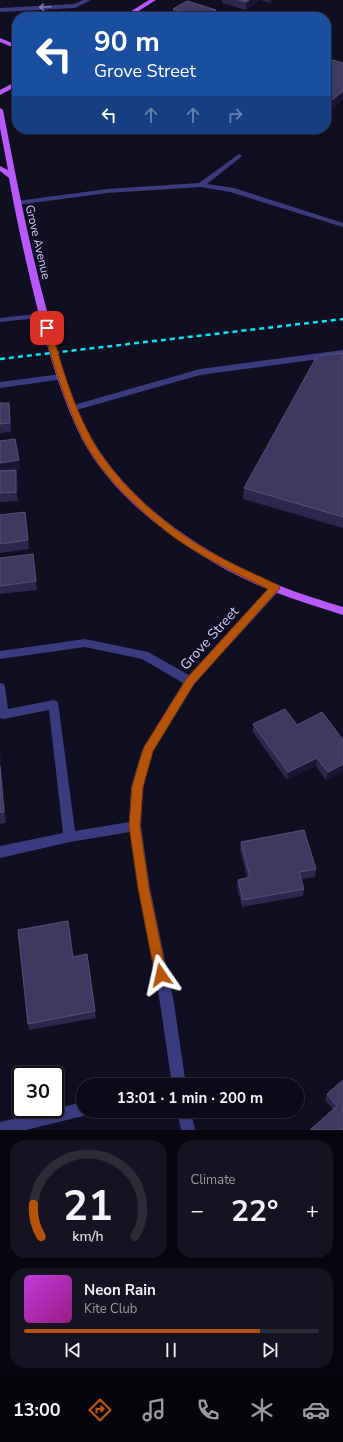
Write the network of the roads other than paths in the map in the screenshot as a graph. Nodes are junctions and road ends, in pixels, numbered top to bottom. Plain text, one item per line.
1 (88, 0) edge
2 (153, 0) edge
3 (0, 10) edge
4 (134, 12) edge
5 (0, 40) edge
6 (12, 44) edge
7 (12, 86) edge
8 (0, 94) edge
9 (0, 110) edge
10 (240, 156) dead end
11 (0, 168) edge
12 (12, 177) junction
13 (201, 185) junction
14 (16, 202) junction
15 (343, 225) edge
16 (44, 315) junction
17 (0, 320) edge
18 (343, 353) edge
19 (61, 377) junction
20 (0, 385) edge
21 (73, 408) junction
22 (275, 588) junction
23 (343, 611) edge
24 (0, 655) edge
25 (190, 681) junction
26 (0, 687) edge
27 (2, 714) edge
28 (135, 826) junction
29 (70, 837) junction
30 (0, 852) edge
31 (178, 1078) edge
32 (76, 1111) edge
33 (185, 1118) edge
34 (0, 1129) edge
35 (188, 1130) edge

1 -> 3 street
2 - 4 main road
5 - 6 main road
7 - 8 main road
9 - 12 main road, Grove Avenue
10 - 13 street
11 - 12 main road
12 - 14 main road, Grove Avenue
13 - 14 street
13 - 15 street
14 - 16 main road, Grove Avenue
16 - 17 street
16 - 19 main road, Grove Avenue
18 - 21 street
19 - 20 street
19 - 21 main road
21 - 22 main road
22 - 23 main road
22 - 25 street, Grove Street
24 - 25 street
25 - 28 street, Grove Street
26 - 27 street
27 - 29 street
28 - 29 street
28 - 31 street, Grove Street
29 - 30 street
32 - 34 street
33 - 35 street

